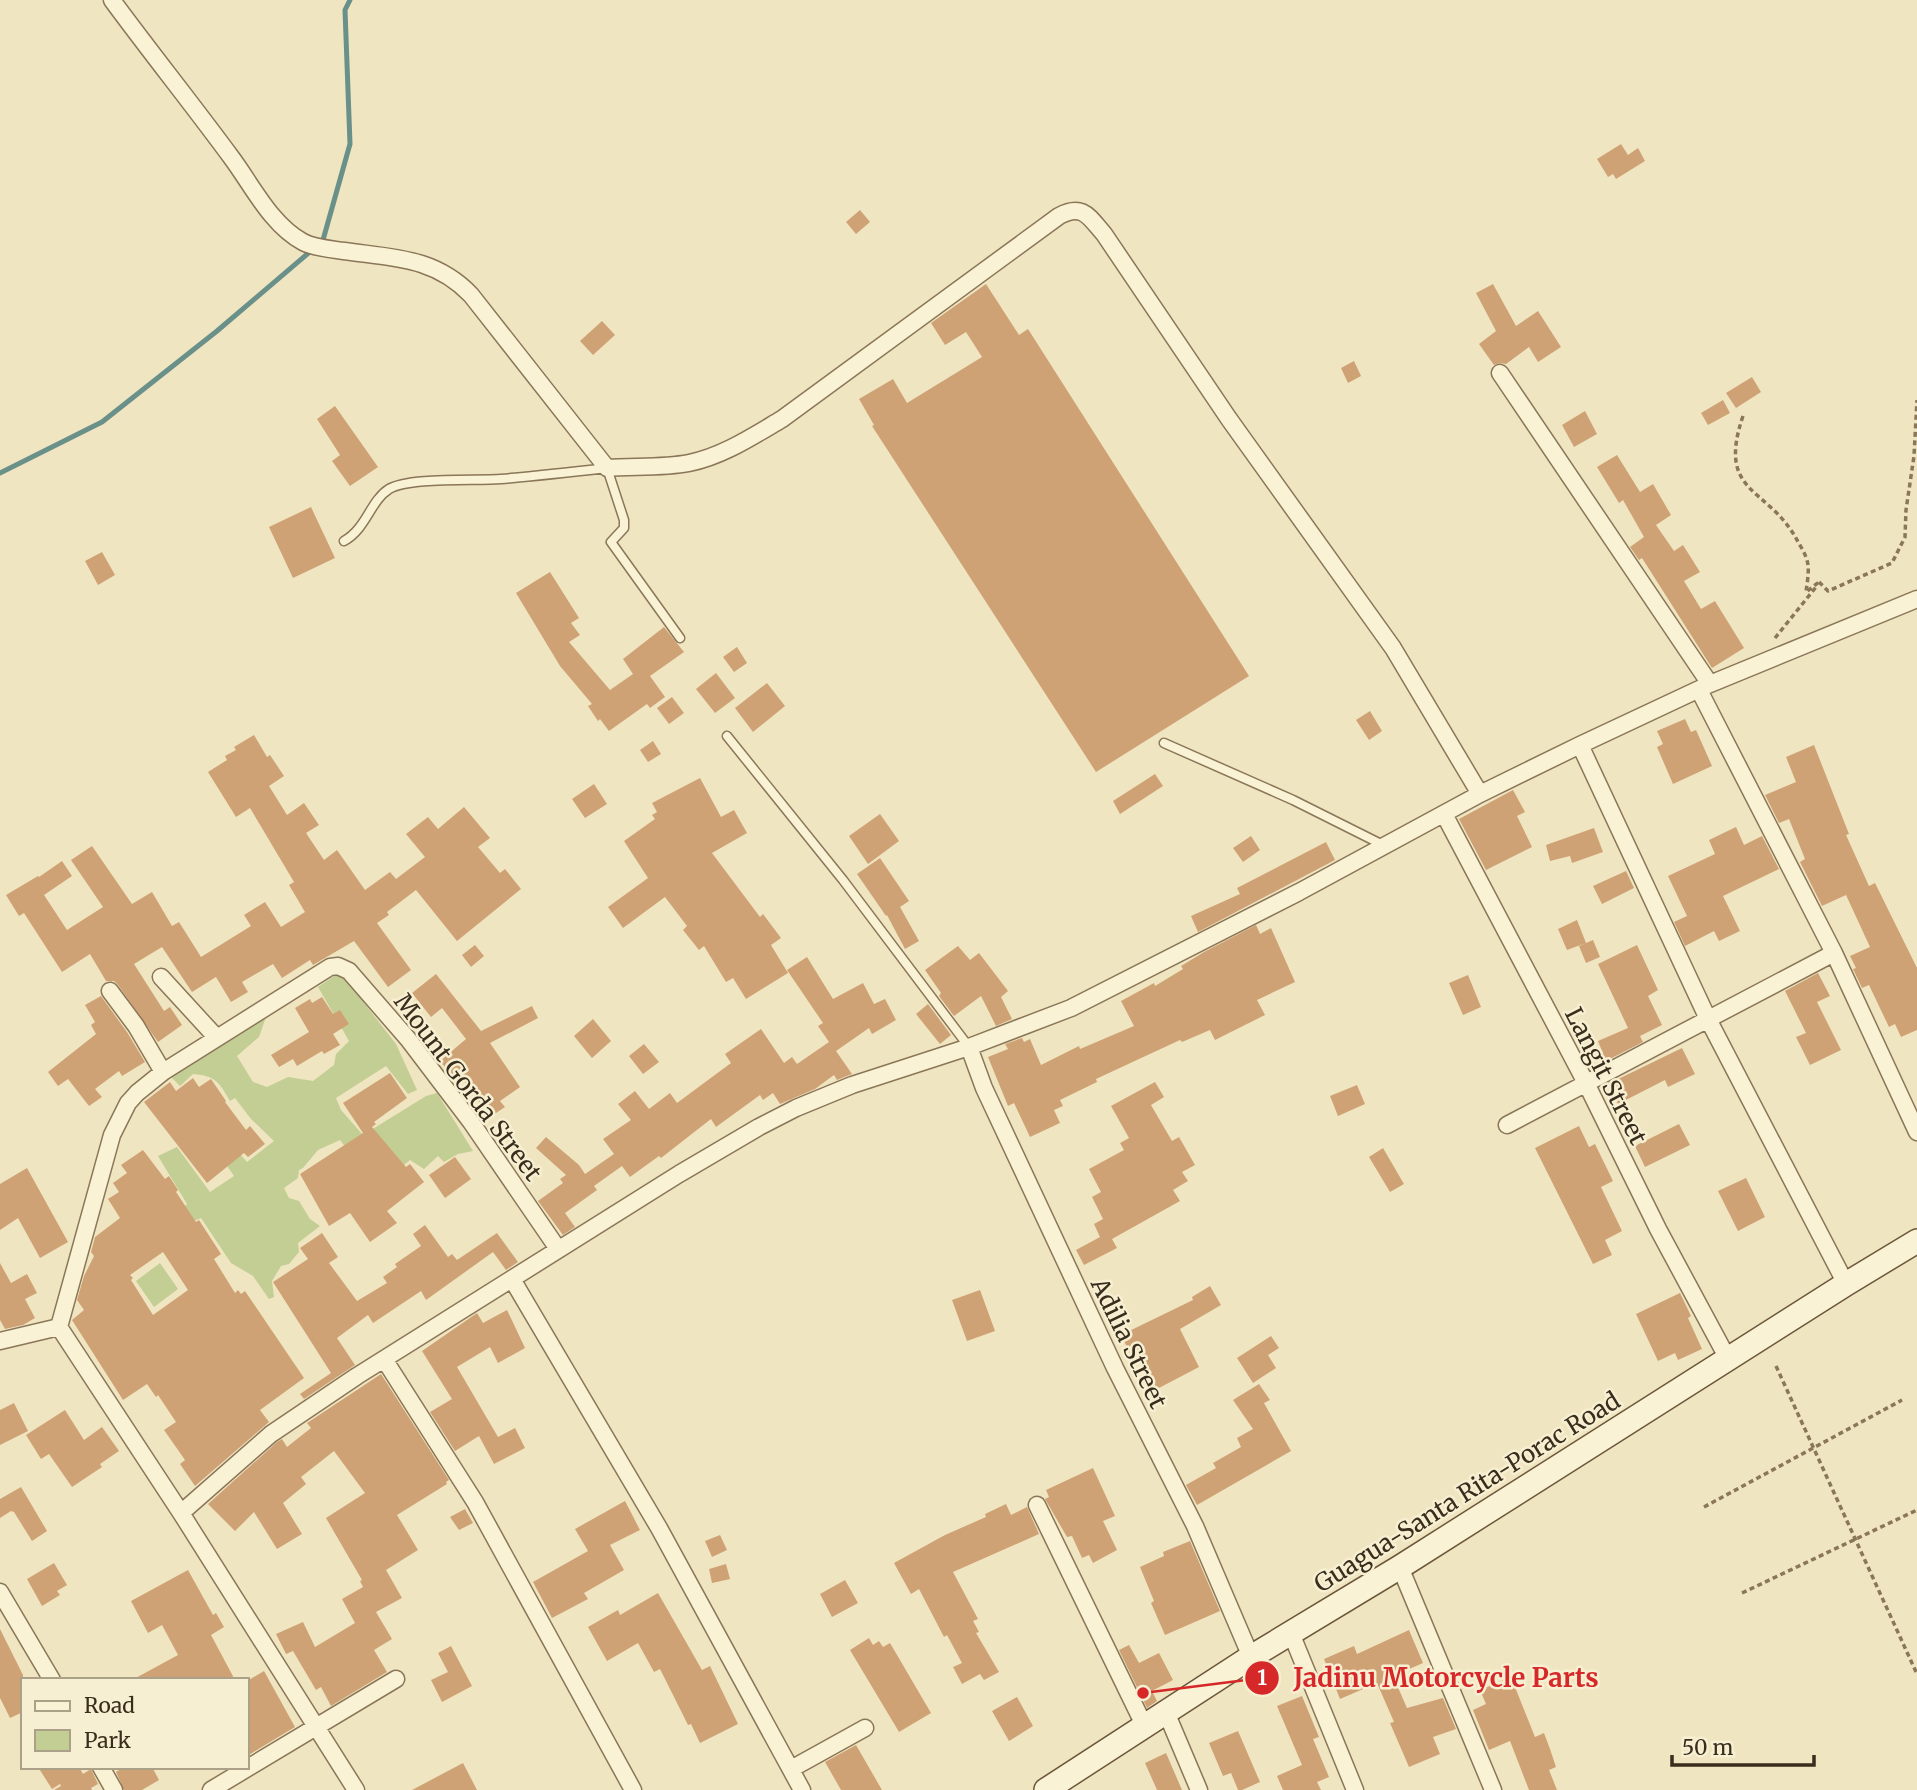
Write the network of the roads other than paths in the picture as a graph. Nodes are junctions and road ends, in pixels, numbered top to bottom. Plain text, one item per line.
1 (112, 0) edge
2 (1500, 373) dead end
3 (607, 468) junction
4 (344, 541) dead end
5 (1917, 598) edge
6 (680, 638) dead end
7 (1704, 687) junction
8 (727, 736) dead end
9 (1164, 743) dead end
10 (1580, 745) junction
11 (1480, 794) junction
12 (1444, 814) junction
13 (1383, 845) junction
14 (1834, 953) junction
15 (161, 977) dead end
16 (110, 991) dead end
17 (1708, 1019) junction
18 (216, 1037) junction
19 (969, 1047) junction
20 (163, 1072) junction
21 (1586, 1083) junction
22 (1507, 1125) dead end
23 (1917, 1132) edge
24 (1917, 1241) edge
25 (558, 1249) junction
26 (512, 1279) junction
27 (1846, 1284) junction
28 (59, 1327) junction
29 (0, 1341) edge
30 (384, 1359) junction
31 (1728, 1359) junction
32 (1037, 1506) dead end
33 (181, 1513) junction
34 (1401, 1567) junction
35 (0, 1592) edge
36 (1291, 1633) junction
37 (1251, 1657) junction
38 (51, 1678) edge
39 (396, 1679) dead end
40 (1166, 1712) junction
41 (1143, 1725) junction
42 (317, 1727) junction
43 (865, 1728) dead end
44 (248, 1768) edge
45 (102, 1769) edge
46 (246, 1769) edge
47 (791, 1769) junction
48 (114, 1790) edge
49 (211, 1790) edge
50 (356, 1790) edge
51 (633, 1790) edge
52 (802, 1790) edge
53 (1046, 1790) edge
54 (1199, 1790) edge
55 (1355, 1790) edge
56 (1493, 1790) edge

1 - 3 street
2 - 7 street
3 - 4 lane
3 - 6 lane
3 - 11 street
5 - 7 street
7 - 10 street
7 - 14 street
8 - 19 lane
9 - 13 lane
10 - 11 street
10 - 17 street
11 - 12 street
12 - 13 street
12 - 21 street, Langit Street
13 - 19 street
14 - 17 street
14 - 23 street
15 - 18 street
16 - 20 street
17 - 21 street
17 - 27 street
18 - 20 street
18 - 25 street, Mount Gorda Street
19 - 25 street
19 - 37 street, Adilia Street
20 - 28 street
21 - 22 street
21 - 31 street, Langit Street
24 - 27 main road, Guagua-Santa Rita-Porac Road
25 - 26 street
26 - 30 street
26 - 47 street
27 - 31 main road, Guagua-Santa Rita-Porac Road
28 - 29 street
28 - 33 street
30 - 33 street
30 - 51 street
31 - 34 main road, Guagua-Santa Rita-Porac Road
32 - 41 street
33 - 42 street
34 - 36 main road, Guagua-Santa Rita-Porac Road
34 - 56 street
35 - 38 street
36 - 37 main road, Guagua-Santa Rita-Porac Road
36 - 55 street
37 - 40 main road, Guagua-Santa Rita-Porac Road
39 - 42 street
40 - 41 main road, Guagua-Santa Rita-Porac Road
40 - 54 street
41 - 53 main road, Guagua-Santa Rita-Porac Road
42 - 44 street
42 - 50 street
43 - 47 street
45 - 48 street
46 - 49 street
47 - 52 street

